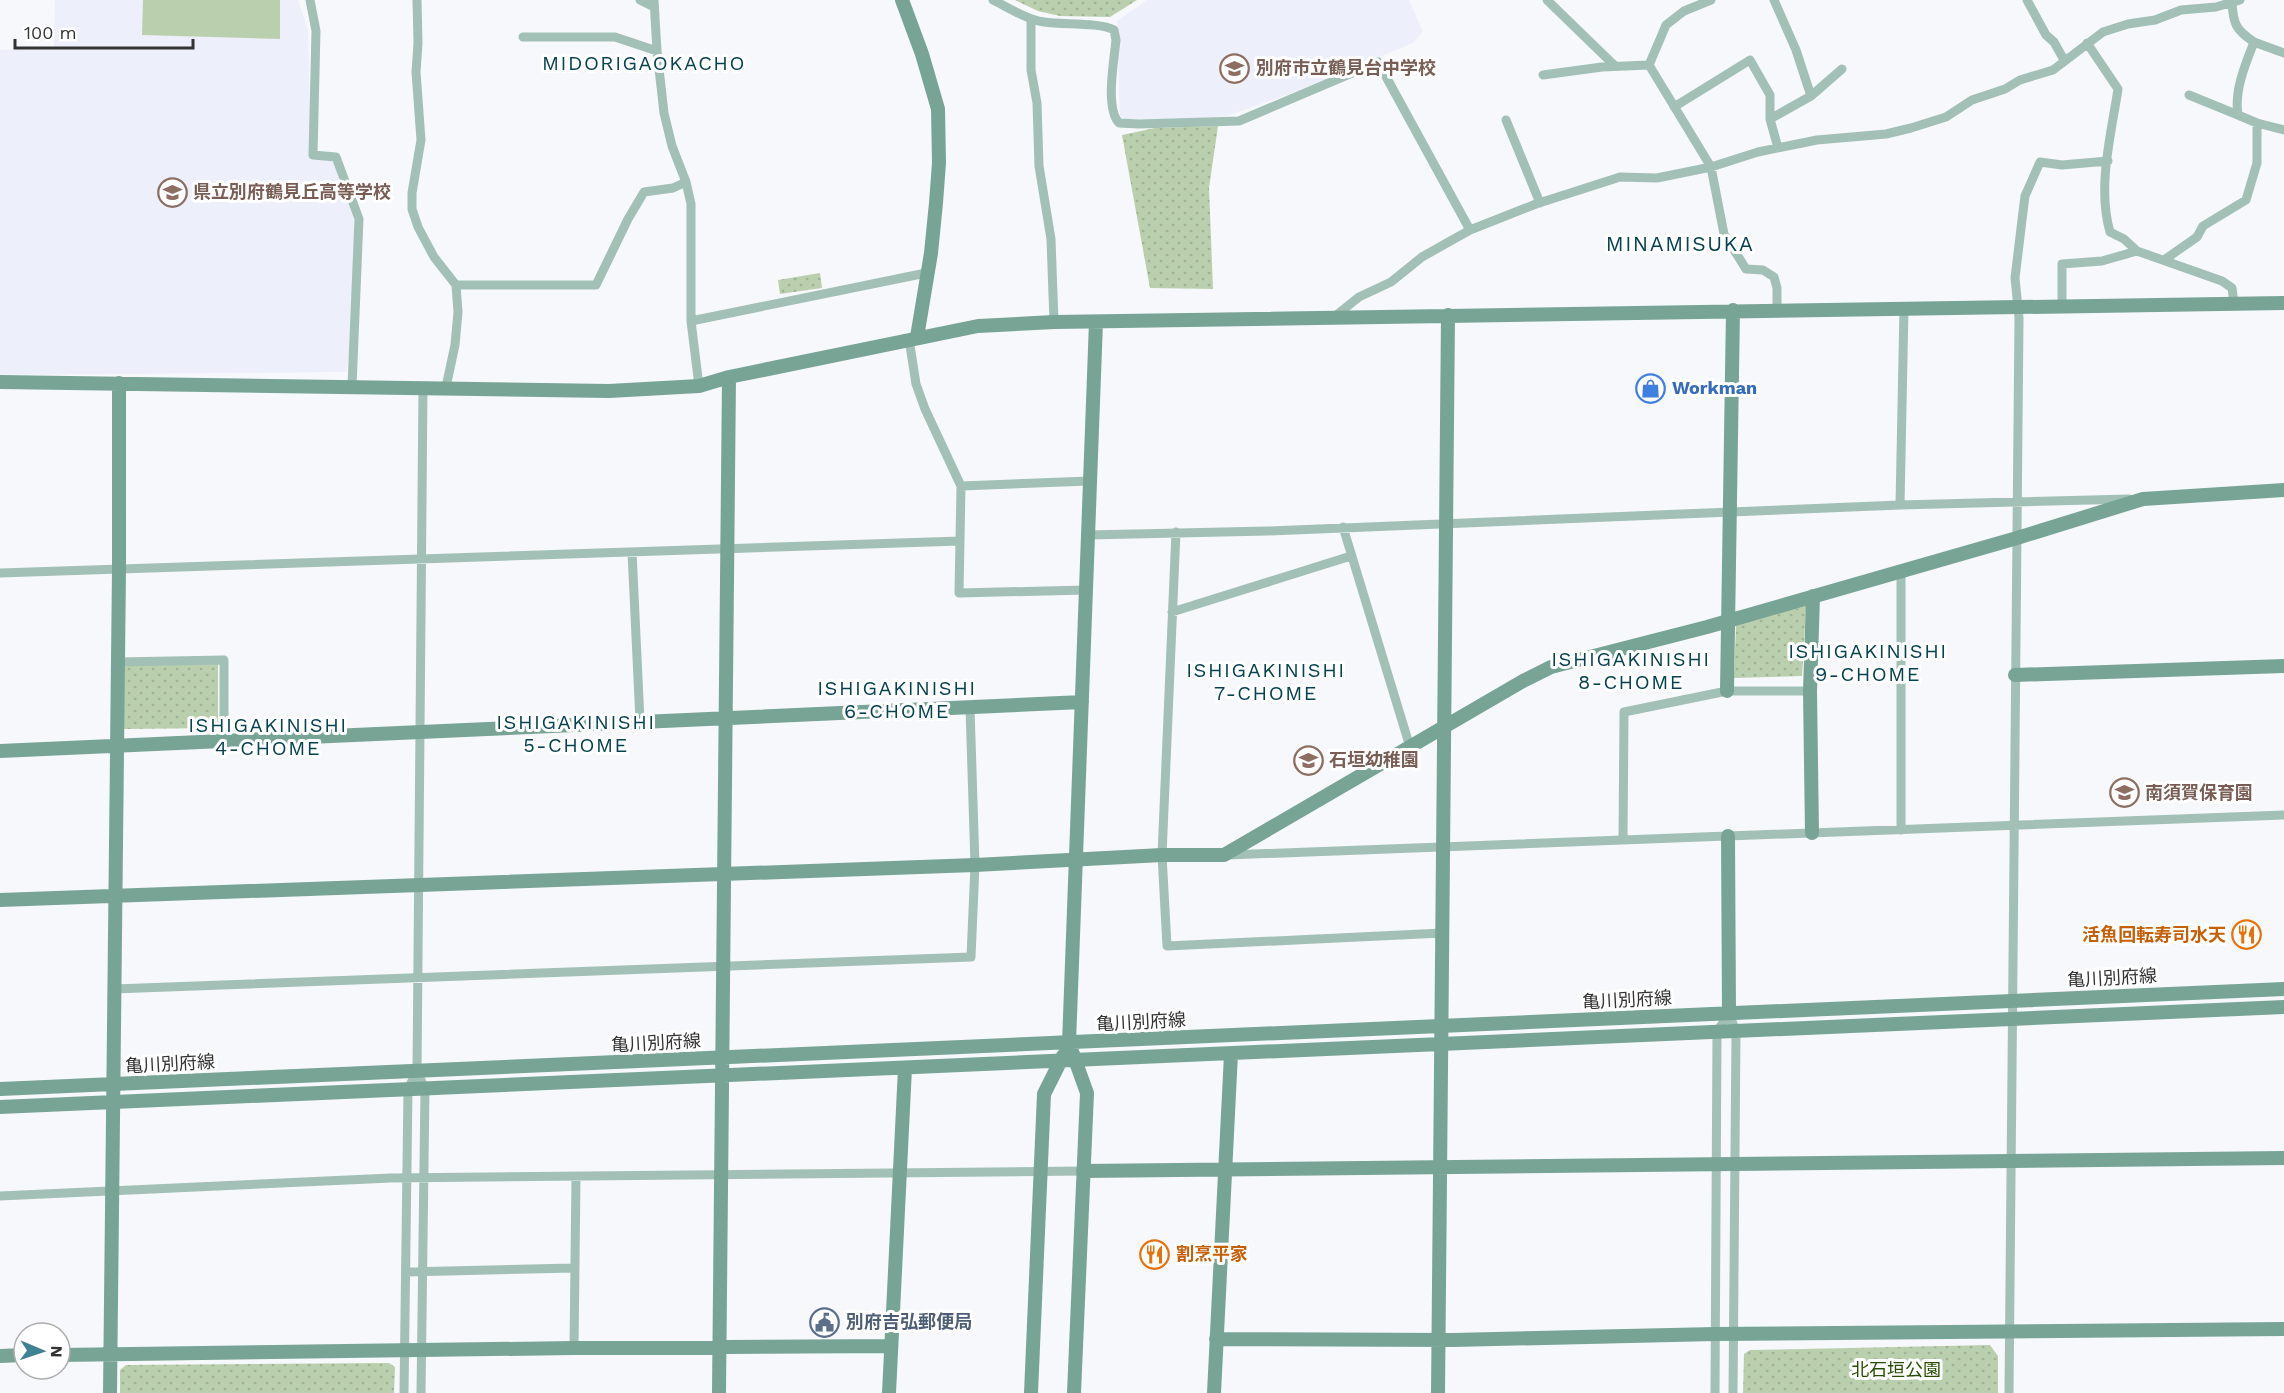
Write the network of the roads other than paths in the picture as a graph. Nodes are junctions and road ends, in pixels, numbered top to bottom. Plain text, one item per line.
1 (310, 0) edge
2 (417, 0) edge
3 (640, 0) edge
4 (902, 0) edge
5 (993, 0) edge
6 (1547, 0) edge
7 (1711, 0) edge
8 (1774, 0) edge
9 (2027, 0) edge
10 (2236, 1) edge
11 (654, 4) edge
12 (1031, 19) junction
13 (523, 37) dead end
14 (2254, 42) junction
15 (2087, 43) junction
16 (657, 51) junction
17 (2284, 53) edge
18 (2064, 60) junction
19 (1649, 65) junction
20 (1615, 66) junction
21 (1842, 69) dead end
22 (1543, 75) dead end
23 (2189, 95) dead end
24 (1811, 96) junction
25 (1674, 107) junction
26 (2238, 115) junction
27 (1770, 119) junction
28 (1506, 120) dead end
29 (2257, 123) junction
30 (2284, 130) edge
31 (1778, 148) junction
32 (2108, 161) junction
33 (1711, 167) junction
34 (686, 182) junction
35 (1540, 203) junction
36 (1470, 230) junction
37 (2137, 251) junction
38 (2164, 260) junction
39 (926, 273) junction
40 (456, 285) junction
41 (2234, 303) junction
42 (2284, 303) edge
43 (2019, 306) junction
44 (2062, 306) junction
45 (1904, 308) junction
46 (1777, 309) junction
47 (1733, 310) junction
48 (1448, 315) junction
49 (1334, 317) junction
50 (691, 321) junction
51 (1054, 322) junction
52 (1096, 322) junction
53 (913, 338) junction
54 (729, 377) junction
55 (0, 381) edge
56 (119, 383) junction
57 (352, 386) junction
58 (699, 386) junction
59 (423, 387) junction
60 (446, 387) junction
61 (1090, 481) junction
62 (961, 486) junction
63 (2284, 490) edge
64 (2144, 499) junction
65 (2017, 503) junction
66 (1900, 505) junction
67 (1729, 512) junction
68 (1444, 523) junction
69 (1342, 527) junction
70 (1176, 532) junction
71 (1088, 535) junction
72 (2017, 538) junction
73 (960, 541) junction
74 (728, 548) junction
75 (632, 552) junction
76 (1351, 556) junction
77 (422, 560) junction
78 (119, 569) junction
79 (1901, 570) junction
80 (0, 573) edge
81 (1086, 590) junction
82 (1813, 596) junction
83 (1172, 612) junction
84 (1727, 621) junction
85 (117, 662) junction
86 (2284, 666) edge
87 (2016, 675) junction
88 (1726, 691) junction
89 (1810, 691) junction
90 (1082, 702) junction
91 (970, 708) junction
92 (727, 717) junction
93 (640, 721) junction
94 (1443, 728) junction
95 (420, 731) junction
96 (224, 740) junction
97 (116, 746) junction
98 (1410, 747) junction
99 (0, 751) edge
100 (2284, 815) edge
101 (2014, 825) junction
102 (1901, 830) junction
103 (1812, 833) junction
104 (1728, 836) junction
105 (1623, 840) junction
106 (1443, 847) junction
107 (1162, 855) junction
108 (1224, 855) junction
109 (1076, 859) junction
110 (975, 865) junction
111 (725, 873) junction
112 (419, 884) junction
113 (116, 896) junction
114 (0, 900) edge
115 (1442, 933) junction
116 (724, 966) junction
117 (418, 978) junction
118 (114, 989) junction
119 (2284, 989) edge
120 (2012, 1001) junction
121 (2284, 1007) edge
122 (1729, 1013) junction
123 (2012, 1019) junction
124 (1441, 1026) junction
125 (1717, 1032) junction
126 (1736, 1032) junction
127 (1069, 1043) junction
128 (1440, 1045) junction
129 (1231, 1054) junction
130 (723, 1058) junction
131 (1060, 1061) junction
132 (1075, 1061) junction
133 (904, 1068) junction
134 (417, 1071) junction
135 (723, 1076) junction
136 (114, 1084) junction
137 (0, 1089) edge
138 (408, 1089) junction
139 (425, 1089) junction
140 (114, 1102) junction
141 (0, 1107) edge
142 (2284, 1158) edge
143 (2011, 1161) junction
144 (1716, 1164) junction
145 (1735, 1164) junction
146 (1439, 1168) junction
147 (1225, 1170) junction
148 (1041, 1172) junction
149 (1083, 1172) junction
150 (721, 1174) junction
151 (899, 1174) junction
152 (576, 1177) junction
153 (407, 1178) junction
154 (424, 1178) junction
155 (112, 1190) junction
156 (0, 1196) edge
157 (574, 1268) junction
158 (422, 1271) junction
159 (406, 1272) junction
160 (2284, 1329) edge
161 (2009, 1331) junction
162 (1715, 1334) junction
163 (1733, 1334) junction
164 (1216, 1339) junction
165 (1438, 1339) junction
166 (891, 1346) junction
167 (720, 1347) junction
168 (574, 1348) junction
169 (405, 1351) junction
170 (421, 1351) junction
171 (72, 1355) edge
172 (110, 1355) junction
173 (110, 1393) edge
174 (404, 1393) edge
175 (421, 1393) edge
176 (719, 1393) edge
177 (889, 1393) edge
178 (1031, 1393) edge
179 (1074, 1393) edge
180 (1214, 1393) edge
181 (1438, 1393) edge
182 (1715, 1393) edge
183 (1733, 1393) edge
184 (2008, 1393) edge

1 - 57 street
2 - 40 street
3 - 11 street
4 - 39 street
5 - 12 street
6 - 20 street
7 - 19 street
8 - 24 street
9 - 18 street
10 - 14 street
10 - 15 street
11 - 16 street
12 - 36 street
12 - 51 street
13 - 16 street
14 - 17 street
14 - 26 street
15 - 18 street
15 - 32 street
16 - 34 street
18 - 31 street
19 - 20 street
19 - 25 street
20 - 22 street
21 - 24 street
23 - 26 street
24 - 27 street
25 - 27 street
25 - 33 street
26 - 29 street
27 - 31 street
28 - 35 street
29 - 30 street
29 - 38 street
31 - 33 street
32 - 37 street
32 - 43 street
33 - 35 street
33 - 46 street
34 - 40 street
34 - 50 street
35 - 36 street
36 - 49 street
37 - 38 street
37 - 44 street
38 - 41 street
39 - 50 street
39 - 53 street
40 - 60 street
41 - 42 street
41 - 44 street
43 - 44 street
43 - 45 street
43 - 65 street
45 - 46 street
45 - 66 street
46 - 47 street
47 - 48 street
47 - 67 street
48 - 49 street
48 - 68 street
49 - 52 street
50 - 58 street
51 - 52 street
51 - 53 street
52 - 61 street
53 - 54 street
53 - 62 street
54 - 58 street
54 - 74 street
55 - 56 street
56 - 57 street
56 - 78 street
57 - 59 street
58 - 60 street
59 - 60 street
59 - 77 street
61 - 62 street
61 - 71 street
62 - 73 street
63 - 64 street
64 - 65 street
64 - 72 street
65 - 66 street
65 - 72 street
66 - 67 street
67 - 68 street
67 - 84 street
68 - 69 street
68 - 94 street
69 - 70 street
69 - 76 street
70 - 71 street
70 - 83 street
71 - 81 street
72 - 79 street
72 - 87 street
73 - 74 street
73 - 81 street
74 - 75 street
74 - 92 street
75 - 77 street
75 - 93 street
76 - 83 street
76 - 98 street
77 - 78 street
77 - 95 street
78 - 80 street
78 - 85 street
79 - 82 street
79 - 102 street
81 - 90 street
82 - 84 street
82 - 89 street
83 - 107 street
84 - 88 street
84 - 94 street
85 - 96 street
85 - 97 street
86 - 87 street
87 - 101 street
88 - 89 street
88 - 105 street
89 - 103 street
90 - 91 street
90 - 109 street
91 - 92 street
91 - 110 street
92 - 93 street
92 - 111 street
93 - 95 street
94 - 98 street
94 - 106 street
95 - 96 street
95 - 112 street
96 - 97 street
97 - 99 street
97 - 113 street
98 - 108 street
100 - 101 street
101 - 102 street
101 - 120 street
102 - 103 street
103 - 104 street
104 - 105 street
104 - 122 street
105 - 106 street
106 - 108 street
106 - 115 street
107 - 108 street
107 - 109 street
107 - 115 street
109 - 110 street
109 - 127 street
110 - 111 street
110 - 116 street
111 - 112 street
111 - 116 street
112 - 113 street
112 - 117 street
113 - 114 street
113 - 118 street
115 - 124 street
116 - 117 street
116 - 130 street
117 - 118 street
117 - 134 street
118 - 136 street
119 - 120 street, 亀川別府線
120 - 122 street, 亀川別府線
120 - 123 street
121 - 123 street, 亀川別府線
122 - 124 street, 亀川別府線
122 - 125 street
122 - 126 street
123 - 126 street, 亀川別府線
123 - 143 street
124 - 127 street, 亀川別府線
124 - 128 street
125 - 126 street, 亀川別府線
125 - 128 street, 亀川別府線
125 - 144 street
126 - 145 street
127 - 130 street, 亀川別府線
127 - 131 street
127 - 132 street
128 - 129 street, 亀川別府線
128 - 146 street
129 - 132 street, 亀川別府線
129 - 147 street
130 - 134 street, 亀川別府線
130 - 135 street
131 - 132 street, 亀川別府線
131 - 133 street, 亀川別府線
131 - 148 street
132 - 149 street
133 - 135 street, 亀川別府線
133 - 151 street
134 - 136 street, 亀川別府線
134 - 138 street
134 - 139 street
135 - 139 street, 亀川別府線
135 - 150 street
136 - 137 street, 亀川別府線
136 - 140 street
138 - 139 street, 亀川別府線
138 - 140 street, 亀川別府線
138 - 153 street
139 - 154 street
140 - 141 street, 亀川別府線
140 - 155 street
142 - 143 street
143 - 145 street
143 - 161 street
144 - 145 street
144 - 146 street
144 - 162 street
145 - 163 street
146 - 147 street
146 - 165 street
147 - 149 street
147 - 164 street
148 - 149 street
148 - 151 street
148 - 178 street
149 - 179 street
150 - 151 street
150 - 152 street
150 - 167 street
151 - 166 street
152 - 154 street
152 - 157 street
153 - 154 street
153 - 155 street
153 - 159 street
154 - 158 street
155 - 156 street
155 - 172 street
157 - 158 street
157 - 168 street
158 - 159 street
158 - 170 street
159 - 169 street
160 - 161 street
161 - 163 street
161 - 184 street
162 - 163 street
162 - 165 street
162 - 182 street
163 - 183 street
164 - 165 street
164 - 180 street
165 - 181 street
166 - 167 street
166 - 177 street
167 - 168 street
167 - 176 street
168 - 170 street
169 - 170 street
169 - 172 street
169 - 174 street
170 - 175 street
171 - 172 street
172 - 173 street

